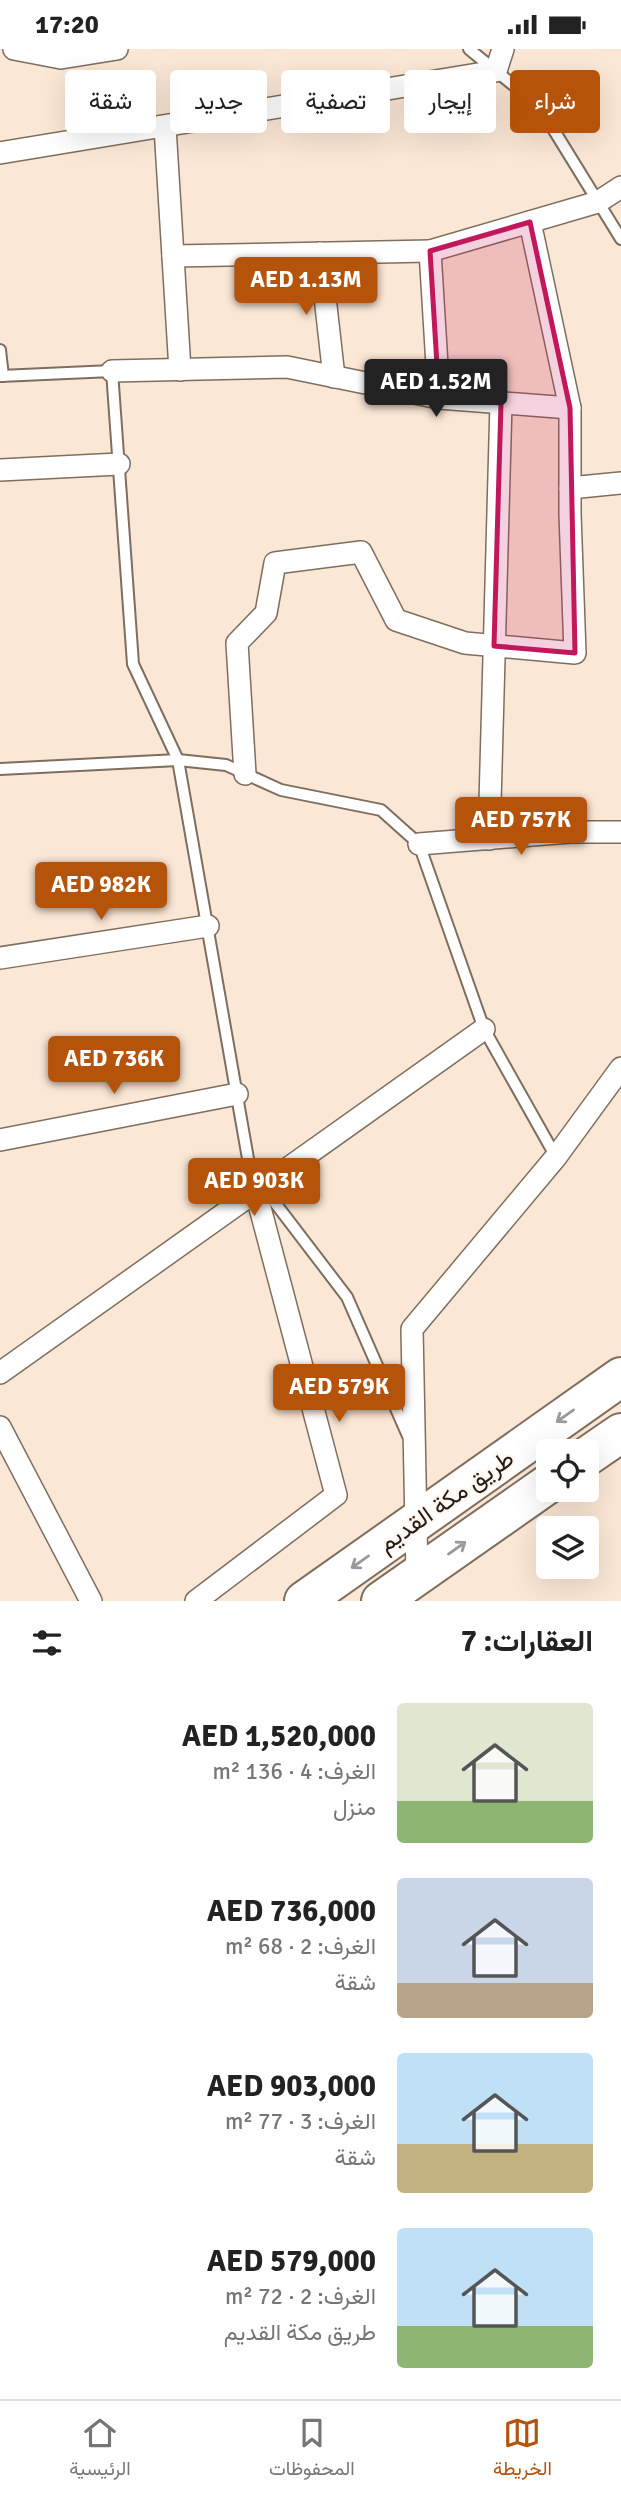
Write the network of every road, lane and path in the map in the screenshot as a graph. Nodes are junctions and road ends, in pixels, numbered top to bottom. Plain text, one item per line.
1 (14, 49) edge
2 (117, 49) edge
3 (469, 49) edge
4 (503, 49) edge
5 (495, 70) edge
6 (496, 71) joint
7 (404, 87) edge
8 (165, 128) junction
9 (0, 153) edge
10 (621, 187) edge
11 (598, 202) junction
12 (530, 222) junction
13 (621, 239) edge
14 (430, 251) junction
15 (320, 253) junction
16 (173, 256) junction
17 (0, 349) edge
18 (180, 370) junction
19 (112, 371) junction
20 (2, 376) edge
21 (334, 377) junction
22 (439, 398) junction
23 (501, 403) junction
24 (570, 408) junction
25 (119, 464) junction
26 (0, 470) edge
27 (621, 483) edge
28 (570, 488) junction
29 (494, 646) junction
30 (178, 760) junction
31 (0, 769) edge
32 (245, 774) junction
33 (621, 832) edge
34 (489, 839) junction
35 (419, 844) junction
36 (208, 926) junction
37 (0, 958) edge
38 (484, 1028) junction
39 (621, 1068) edge
40 (237, 1094) junction
41 (0, 1140) edge
42 (556, 1157) junction
43 (256, 1182) junction
44 (0, 1373) edge
45 (621, 1377) edge
46 (0, 1427) edge
47 (621, 1433) edge
48 (414, 1448) junction
49 (599, 1448) edge
50 (536, 1492) edge
51 (414, 1523) junction
52 (417, 1576) junction
53 (91, 1601) edge
54 (196, 1601) edge
55 (304, 1601) edge
56 (381, 1601) edge

1 - 2 street
3 - 5 lane
4 - 6 street
6 - 11 lane
7 - 8 street
8 - 9 street
8 - 16 street
10 - 11 street
11 - 12 street
11 - 13 lane
12 - 14 street
12 - 24 street
14 - 15 street
14 - 22 street
15 - 16 street
15 - 21 street
16 - 18 street
17 - 20 lane
18 - 19 street
18 - 21 street
19 - 20 lane
19 - 25 lane
21 - 22 street
22 - 23 street
23 - 24 street
23 - 29 street
24 - 28 street
25 - 26 street
25 - 30 lane
27 - 28 street
28 - 29 street
29 - 32 street
29 - 34 street
30 - 31 lane
30 - 32 lane
30 - 36 lane
32 - 35 lane
33 - 34 street
34 - 35 street
35 - 38 lane
36 - 37 street
36 - 40 lane
38 - 42 lane
38 - 43 street
39 - 42 street
40 - 41 street
40 - 43 lane
42 - 48 street
43 - 44 street
43 - 48 lane
43 - 54 street
45 -> 51 highway, طريق مكة القديم
46 - 53 street
47 - 49 highway
48 - 51 street
52 -> 50 highway, طريق مكة القديم
51 - 52 street
51 -> 55 highway, طريق مكة القديم
52 - 56 highway, طريق مكة القديم

